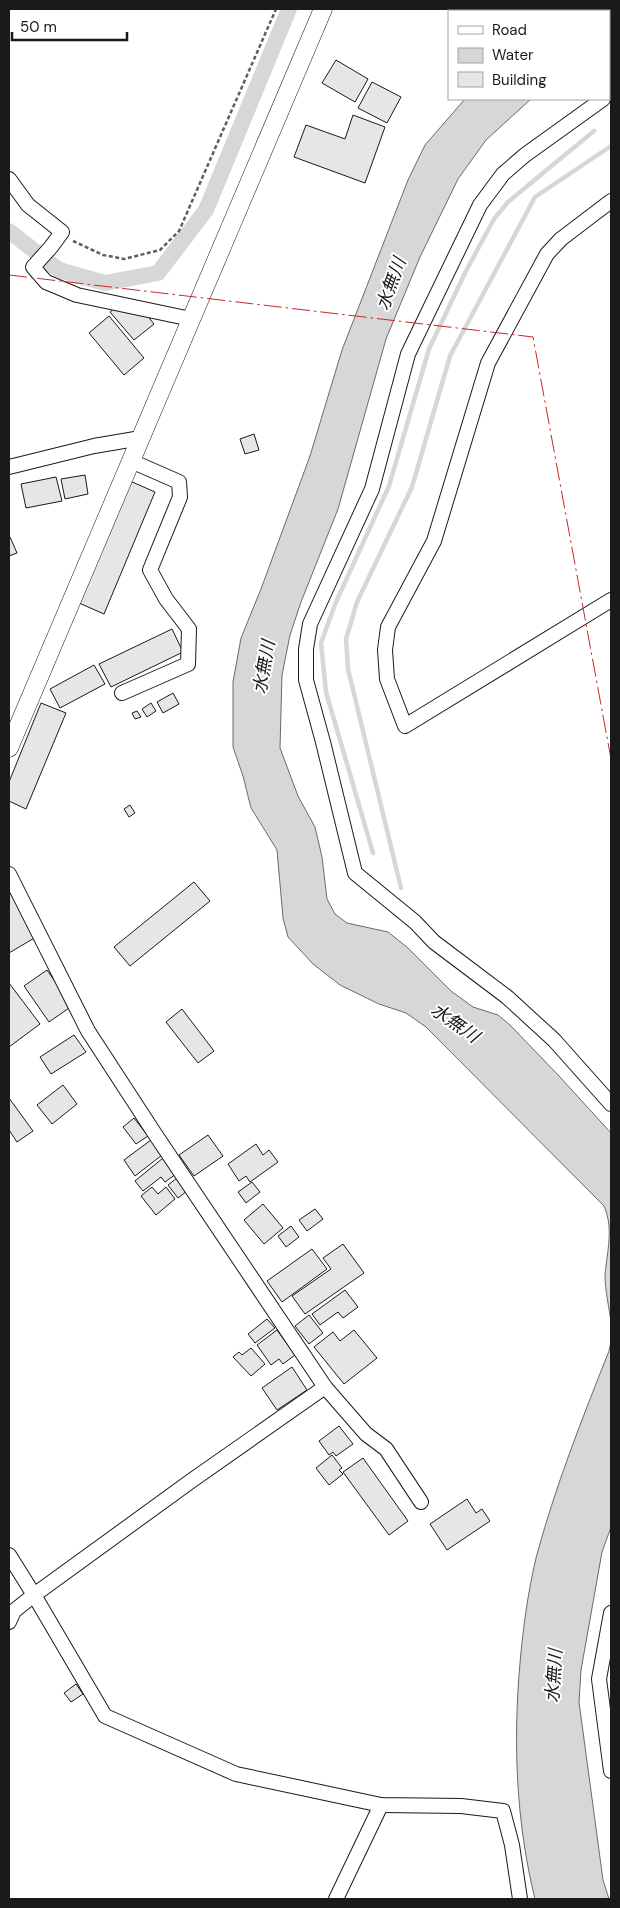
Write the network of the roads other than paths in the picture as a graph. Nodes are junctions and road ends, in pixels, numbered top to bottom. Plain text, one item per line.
1 (323, 9) edge
2 (602, 100) edge
3 (9, 179) edge
4 (611, 201) edge
5 (191, 319) junction
6 (141, 438) junction
7 (131, 460) junction
8 (9, 467) edge
9 (611, 600) edge
10 (122, 693) dead end
11 (9, 748) edge
12 (9, 874) edge
13 (611, 1104) edge
14 (324, 1387) junction
15 (421, 1502) dead end
16 (9, 1556) edge
17 (34, 1595) junction
18 (611, 1613) edge
19 (9, 1622) edge
20 (611, 1771) edge
21 (381, 1805) junction
22 (336, 1899) edge
23 (520, 1899) edge

1 - 5 street
2 - 13 street
3 - 5 street
4 - 9 street
5 - 6 street
6 - 7 street
6 - 8 street
7 - 10 street
7 - 11 street
12 - 14 street
14 - 15 street
14 - 17 street
16 - 17 street
17 - 19 street
17 - 21 street
18 - 20 street
21 - 22 street
21 - 23 street

